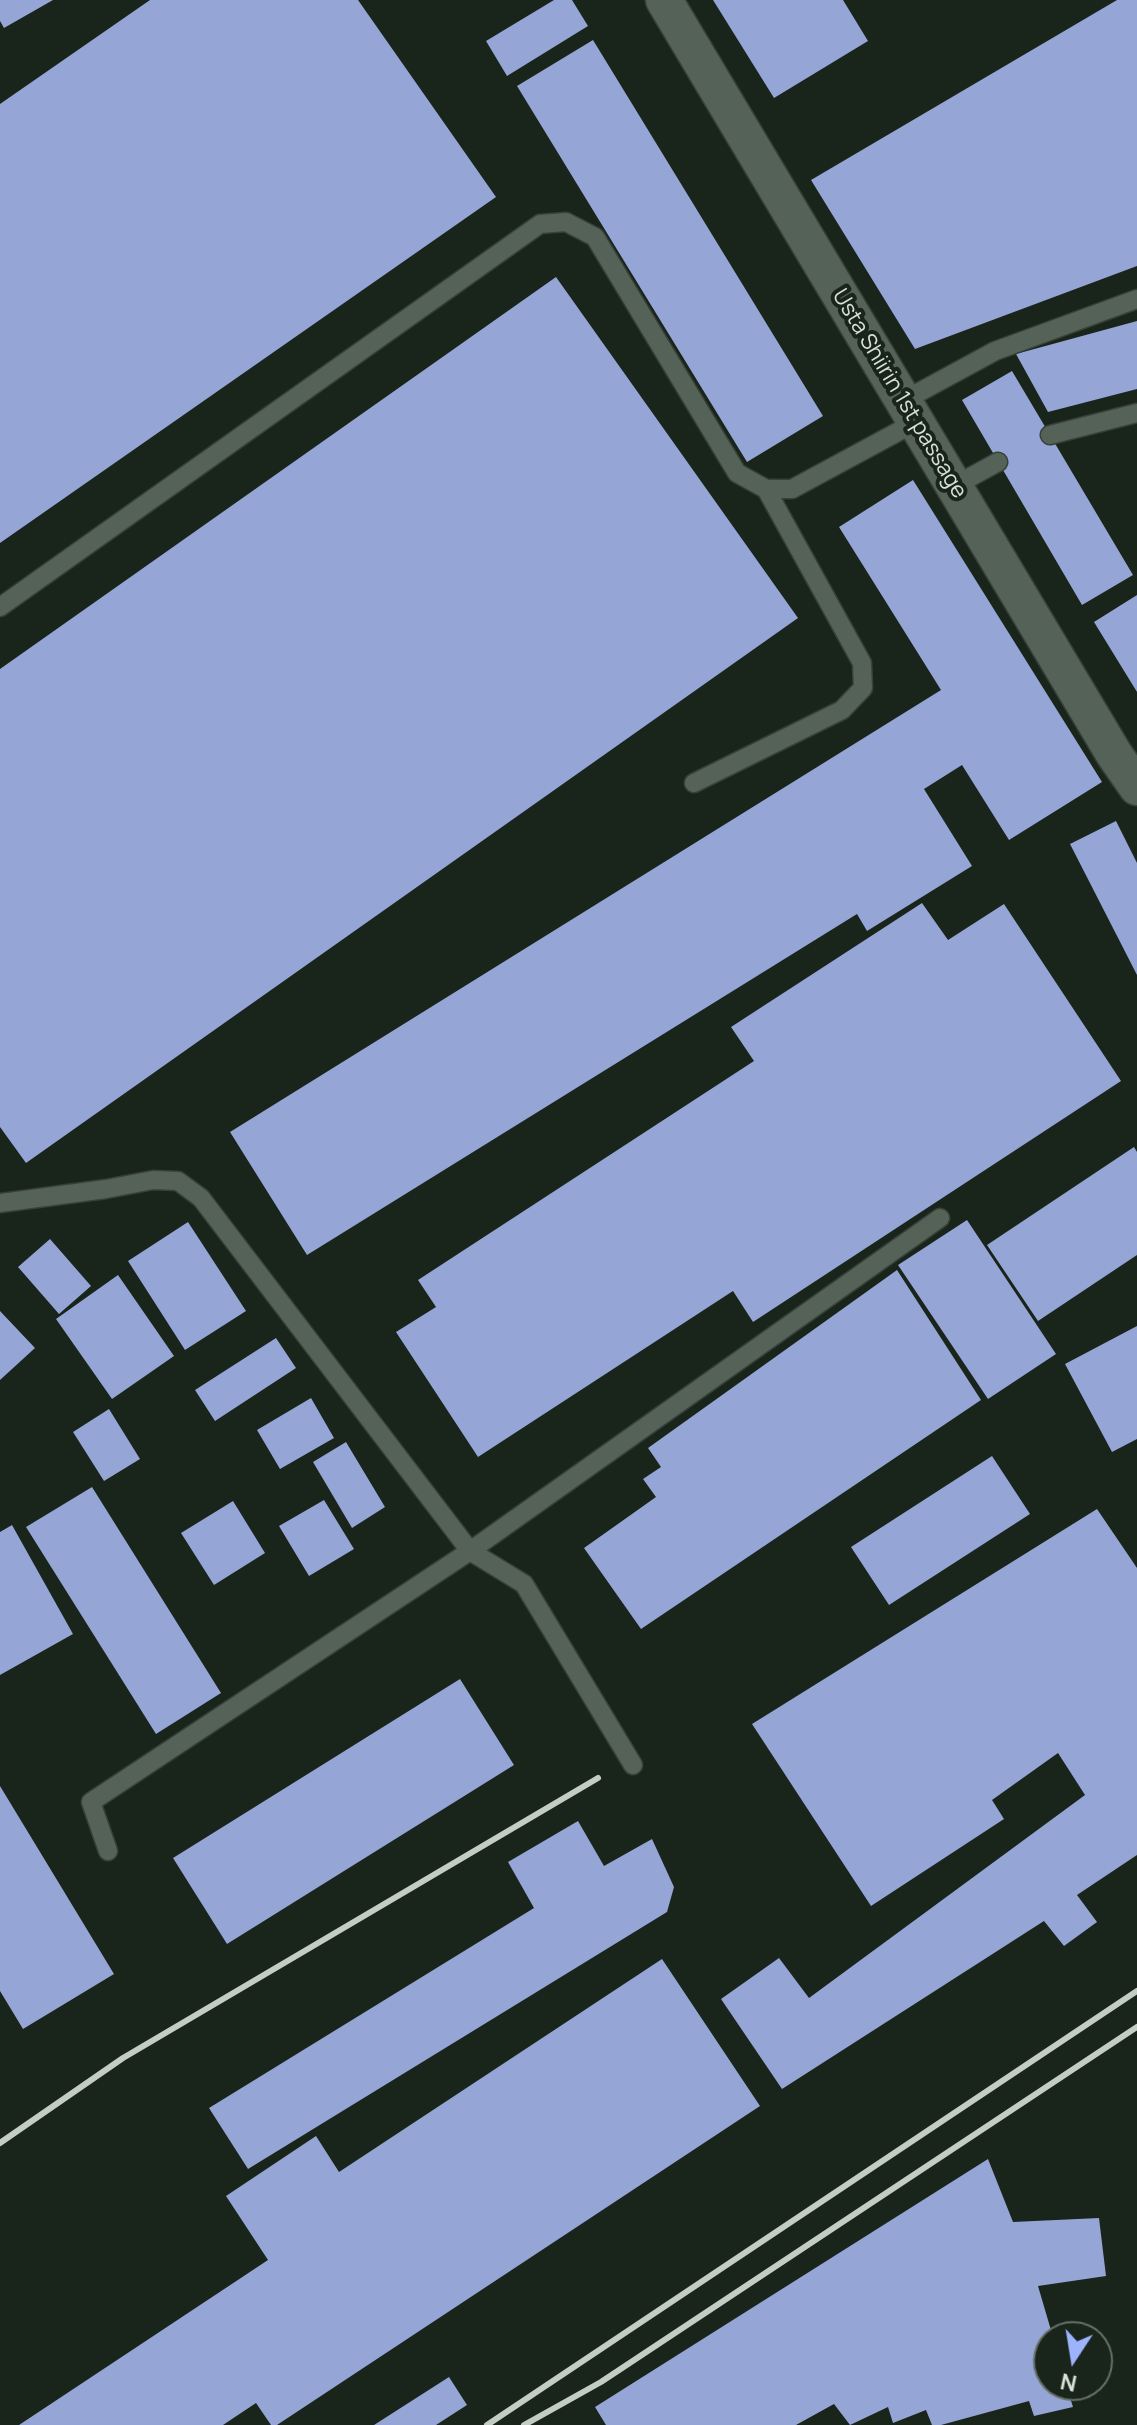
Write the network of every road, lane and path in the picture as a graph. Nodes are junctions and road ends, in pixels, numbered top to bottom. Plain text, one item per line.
1 (664, 0) edge
2 (1137, 299) edge
3 (909, 411) junction
4 (1137, 413) edge
5 (1050, 435) dead end
6 (998, 462) dead end
7 (954, 486) junction
8 (766, 489) junction
9 (0, 607) edge
10 (694, 783) dead end
11 (1137, 787) edge
12 (0, 1203) edge
13 (940, 1218) dead end
14 (470, 1551) junction
15 (633, 1765) dead end
16 (108, 1851) dead end

1 - 3 street, Usta Shiirin 1st passage
2 - 3 lane
3 - 7 street, Usta Shiirin 1st passage
3 - 8 lane
4 - 5 lane
6 - 7 lane
7 - 11 street, Usta Shiirin 1st passage
8 - 9 lane
8 - 10 lane
12 - 14 lane
13 - 14 lane
14 - 15 lane
14 - 16 lane

